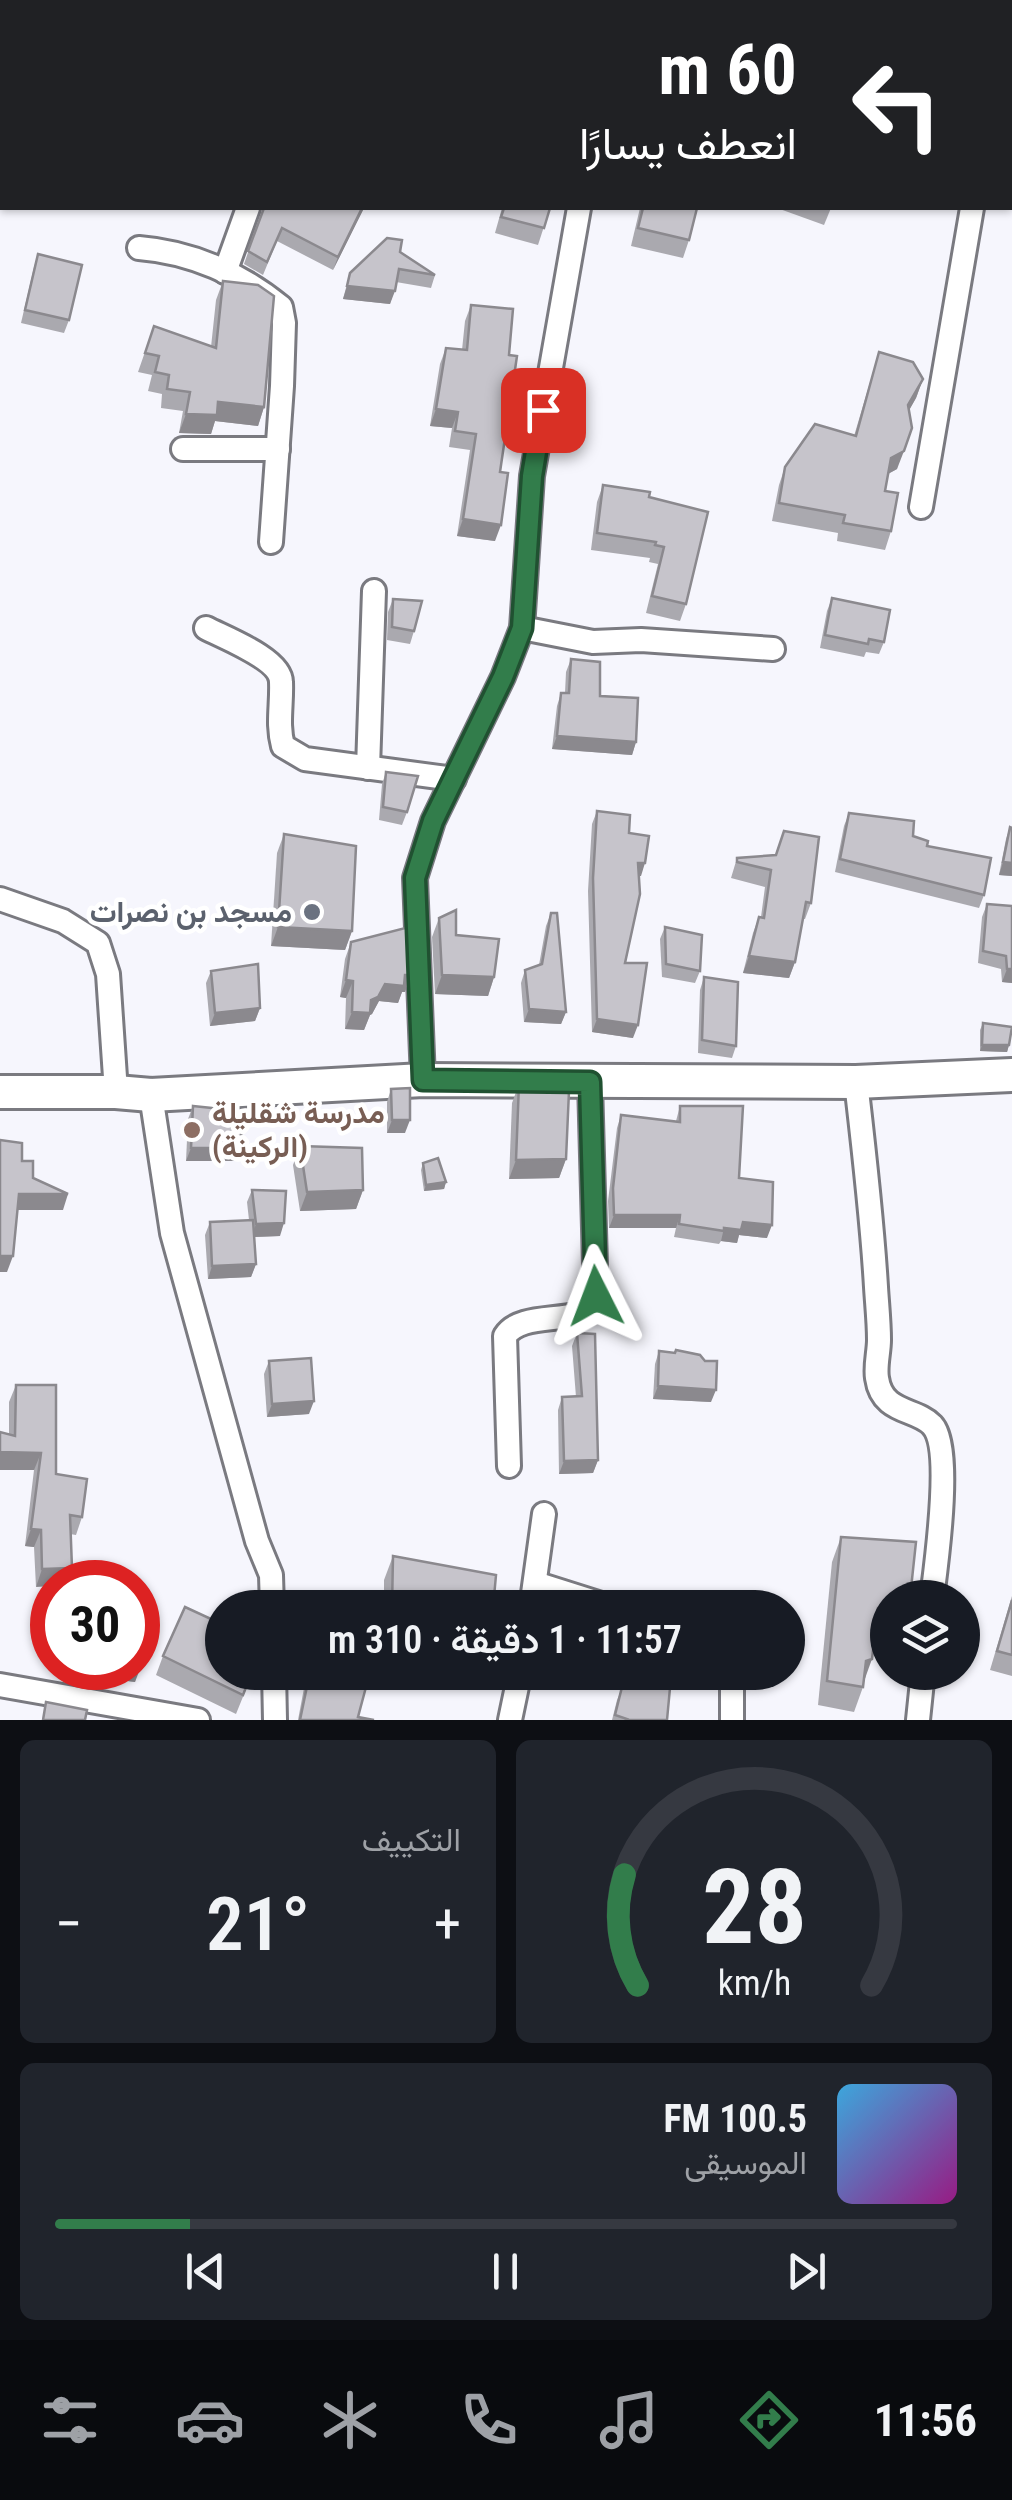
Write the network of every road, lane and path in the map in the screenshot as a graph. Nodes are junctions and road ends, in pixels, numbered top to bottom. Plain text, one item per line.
1 (247, 210) edge
2 (579, 210) edge
3 (972, 210) edge
4 (140, 248) dead end
5 (225, 272) junction
6 (183, 449) dead end
7 (278, 449) junction
8 (922, 507) dead end
9 (271, 542) dead end
10 (374, 592) dead end
11 (206, 628) dead end
12 (522, 628) junction
13 (773, 648) dead end
14 (368, 768) junction
15 (454, 779) junction
16 (0, 899) edge
17 (1012, 1075) edge
18 (423, 1080) junction
19 (590, 1082) junction
20 (856, 1082) junction
21 (0, 1092) edge
22 (116, 1092) junction
23 (151, 1095) junction
24 (509, 1466) dead end
25 (544, 1514) dead end
26 (934, 1580) edge
27 (534, 1583) junction
28 (271, 1590) edge
29 (533, 1590) edge
30 (556, 1590) edge
31 (0, 1684) edge
32 (274, 1690) edge
33 (516, 1690) edge
34 (732, 1690) edge
35 (920, 1690) edge
36 (198, 1720) edge
37 (275, 1720) edge
38 (510, 1720) edge
39 (732, 1720) edge
40 (918, 1720) edge

1 - 5 street
2 - 12 street
3 - 8 street
4 - 5 street
5 - 7 street
6 - 7 street
7 - 9 street
10 - 14 street
11 - 14 street
12 - 13 street
12 - 15 street
14 - 15 street
15 - 18 street
16 - 22 street
17 - 20 street
18 - 19 street
18 - 23 street
19 - 20 street
19 - 24 street
20 - 26 street
21 - 22 street
22 - 23 street
23 - 28 street
25 - 27 street
27 - 29 street
27 - 30 street
31 - 36 street
32 - 37 street
33 - 38 street
34 - 39 street
35 - 40 street

